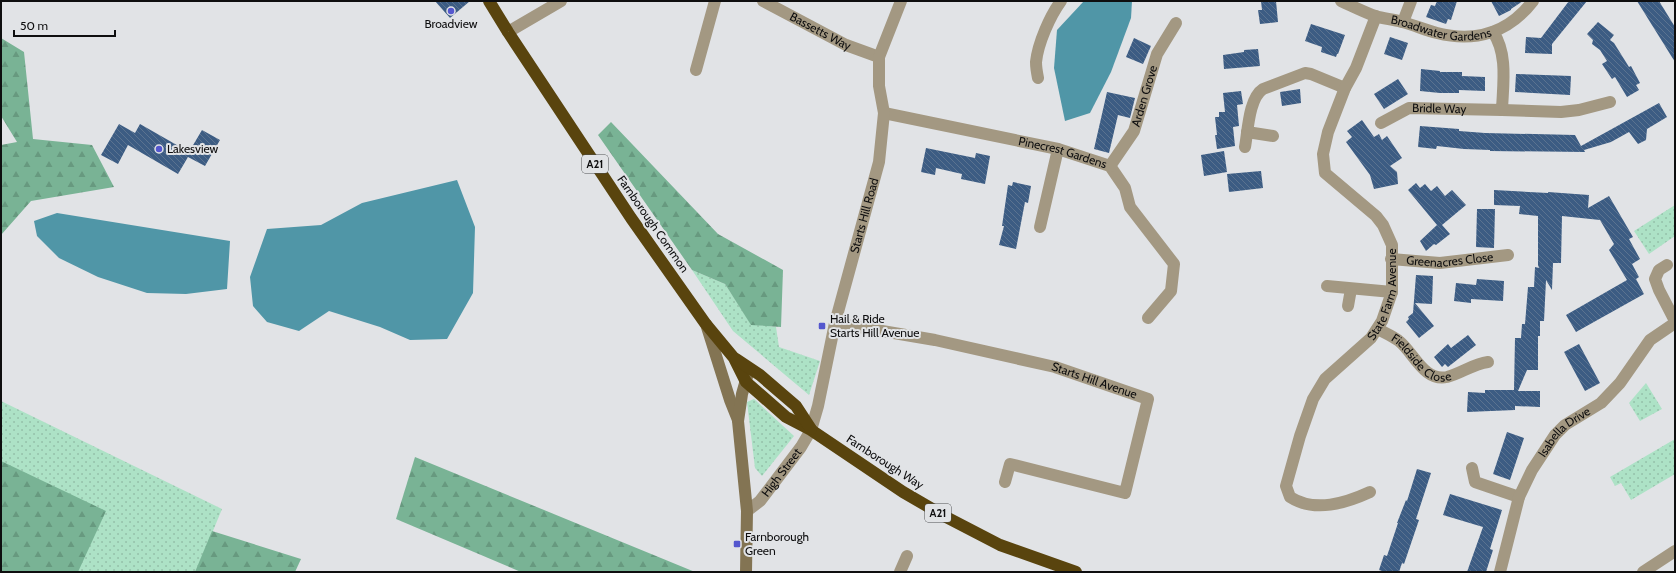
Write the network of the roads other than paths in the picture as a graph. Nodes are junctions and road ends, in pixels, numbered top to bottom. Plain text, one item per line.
1 (489, 1) edge
2 (561, 1) edge
3 (715, 1) edge
4 (763, 1) edge
5 (901, 1) edge
6 (1061, 1) edge
7 (1341, 1) edge
8 (1411, 1) edge
9 (1533, 1) edge
10 (1376, 16) junction
11 (1403, 22) junction
12 (1176, 23) dead end
13 (508, 32) junction
14 (1493, 32) junction
15 (879, 57) junction
16 (696, 70) dead end
17 (1038, 78) dead end
18 (1345, 88) junction
19 (1610, 102) dead end
20 (1502, 110) junction
21 (884, 113) junction
22 (1381, 123) dead end
23 (1247, 132) junction
24 (1273, 136) dead end
25 (1244, 147) dead end
26 (1058, 149) junction
27 (1110, 166) junction
28 (1040, 227) dead end
29 (1508, 254) dead end
30 (1391, 260) junction
31 (1667, 265) dead end
32 (1327, 286) dead end
33 (1351, 289) junction
34 (1392, 292) junction
35 (1348, 306) dead end
36 (1148, 318) dead end
37 (1675, 322) edge
38 (706, 323) junction
39 (835, 323) junction
40 (1378, 328) junction
41 (734, 358) junction
42 (1488, 362) dead end
43 (746, 366) junction
44 (746, 382) junction
45 (738, 421) junction
46 (811, 430) junction
47 (1472, 468) dead end
48 (1005, 482) dead end
49 (1370, 492) dead end
50 (1519, 497) junction
51 (747, 510) junction
52 (1675, 551) edge
53 (907, 556) dead end
54 (746, 572) edge
55 (900, 572) edge
56 (1076, 572) edge
57 (1500, 572) edge
58 (1643, 572) edge

1 - 13 highway, Farnborough Common / A21
2 - 13 street
3 - 16 street
4 - 15 street, Bassetts Way
5 - 15 street, Starts Hill Road
6 - 17 street
7 - 10 street, Broadwater Gardens
8 - 11 street
9 - 14 street, Broadwater Gardens
10 - 11 street, Broadwater Gardens
10 - 18 street, State Farm Avenue
11 - 14 street, Broadwater Gardens
12 - 27 street, Arden Grove
13 - 38 highway, Farnborough Common / A21
14 - 20 street
15 - 21 street, Starts Hill Road
18 - 23 street
18 - 30 street, State Farm Avenue
19 - 20 street, Bridle Way
20 - 22 street, Bridle Way
21 - 26 street, Pinecrest Gardens
21 - 39 street, Starts Hill Road
23 - 24 street
23 - 25 street
26 - 27 street, Pinecrest Gardens
26 - 28 street
27 - 36 street, Pinecrest Gardens
29 - 30 street, Greenacres Close
30 - 34 street, State Farm Avenue
31 - 37 street
32 - 33 street
33 - 34 street
33 - 35 street
34 - 40 street, State Farm Avenue
37 - 50 street, Isabella Drive
38 - 41 highway, Farnborough Common / A21
38 - 45 main road, High Street
39 - 46 street, Starts Hill Road
39 - 48 street, Starts Hill Avenue
40 - 42 street, Fieldside Close
40 - 49 street, State Farm Avenue
41 - 43 highway, Farnborough Common / A21
41 - 44 highway, Farnborough Common / A21
43 - 44 main road, High Street
43 - 46 highway, Farnborough Common / A21
44 - 45 main road, High Street
44 - 46 highway, Farnborough Common / A21
45 - 51 main road, High Street
46 - 51 street, High Street
46 - 56 highway, Farnborough Way / A21
47 - 50 street
50 - 57 street, Isabella Drive
51 - 54 main road, High Street
52 - 58 street
53 - 55 street

